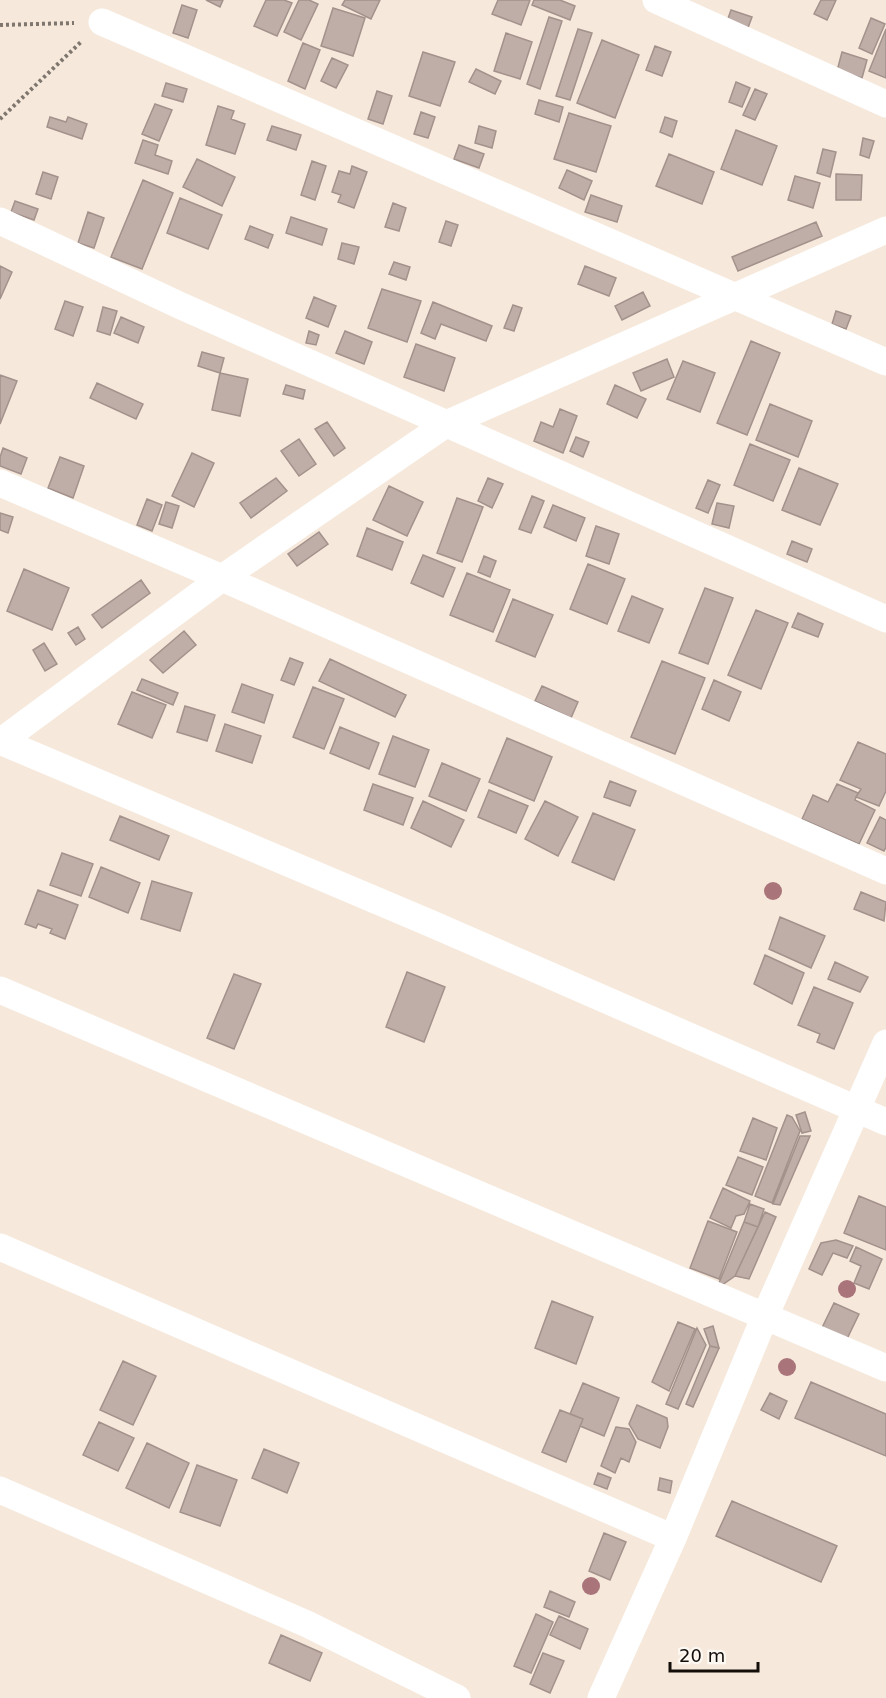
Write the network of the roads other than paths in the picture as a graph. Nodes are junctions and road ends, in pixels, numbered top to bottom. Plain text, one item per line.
1 (656, 0) edge
2 (102, 22) road end
3 (886, 104) edge
4 (0, 221) edge
5 (886, 230) edge
6 (736, 296) junction
7 (886, 362) edge
8 (446, 423) junction
9 (0, 483) edge
10 (222, 578) junction
11 (886, 619) edge
12 (0, 742) edge
13 (886, 871) edge
14 (0, 990) edge
15 (886, 1043) edge
16 (858, 1109) junction
17 (886, 1122) edge
18 (0, 1247) edge
19 (765, 1316) junction
20 (886, 1368) edge
21 (0, 1490) edge
22 (673, 1538) junction
23 (457, 1698) edge
24 (601, 1698) edge

1 - 3 street
2 - 6 street
4 - 8 street
5 - 6 street
6 - 7 street
6 - 8 street
8 - 10 street
8 - 11 street
9 - 10 street
10 - 12 street
10 - 13 street
12 - 16 street
14 - 19 street
15 - 16 street
16 - 17 street
16 - 19 street
18 - 22 street
19 - 20 street
19 - 22 street
21 - 23 street
22 - 24 street

